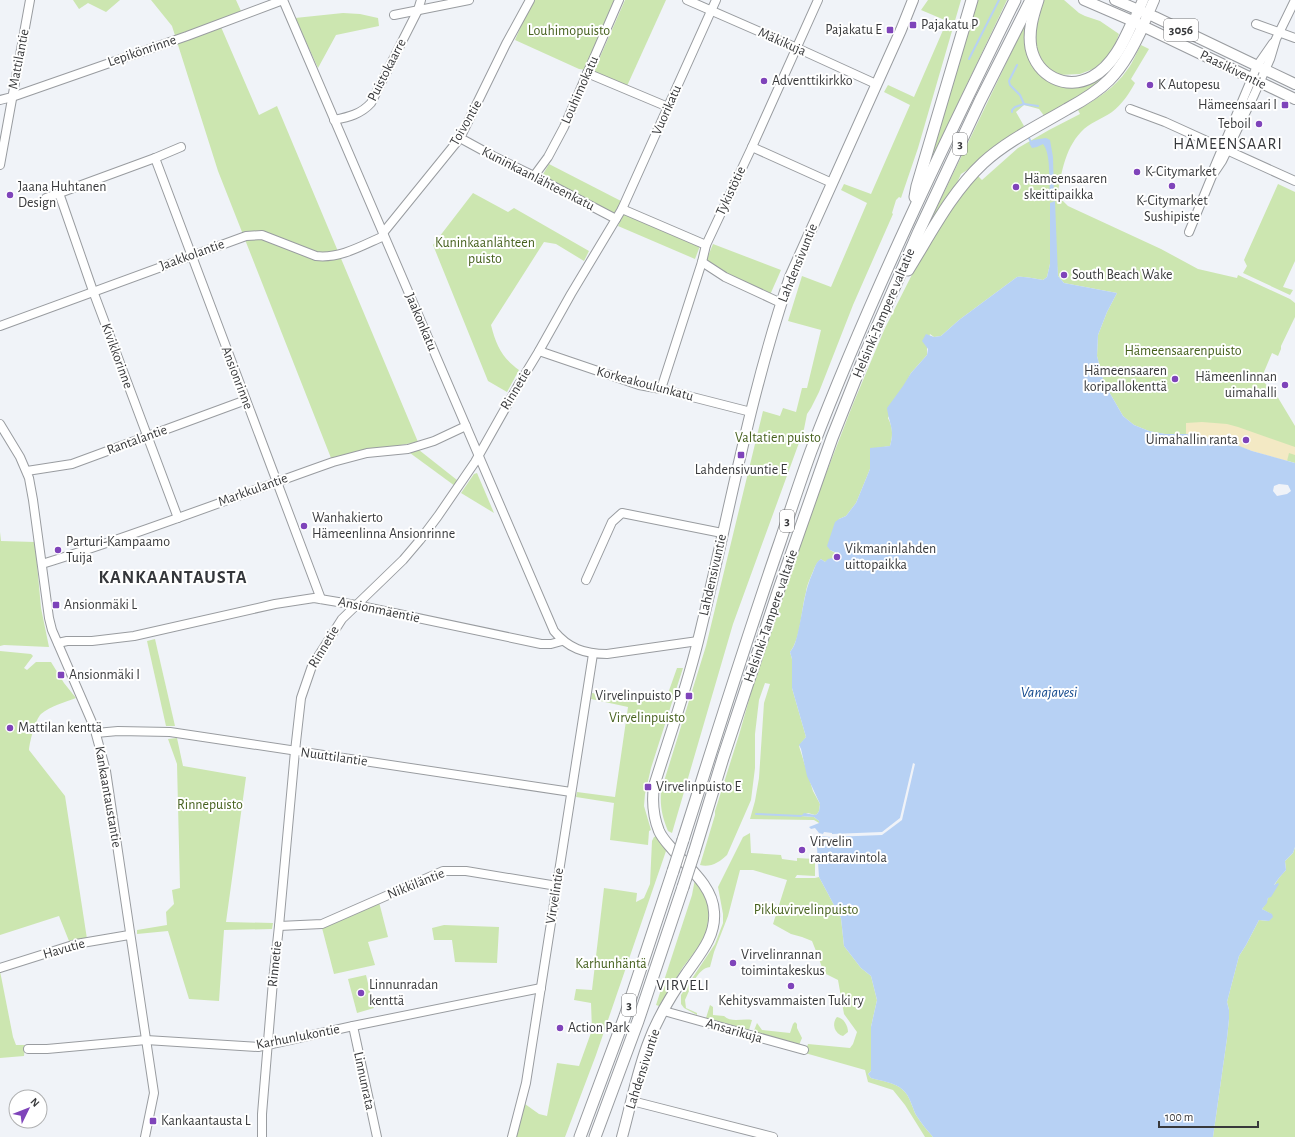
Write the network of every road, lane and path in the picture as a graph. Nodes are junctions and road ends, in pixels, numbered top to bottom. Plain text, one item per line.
1 (30, 0) edge
2 (283, 0) edge
3 (421, 0) edge
4 (469, 0) edge
5 (522, 0) edge
6 (530, 0) edge
7 (619, 0) edge
8 (687, 0) edge
9 (716, 0) edge
10 (818, 0) edge
11 (913, 0) edge
12 (972, 0) edge
13 (1015, 0) edge
14 (1031, 0) edge
15 (1038, 0) edge
16 (1084, 0) edge
17 (1115, 0) edge
18 (1143, 0) edge
19 (1154, 0) edge
20 (1295, 0) edge
21 (525, 8) junction
22 (418, 10) junction
23 (1138, 10) junction
24 (711, 11) junction
25 (1148, 14) junction
26 (394, 15) dead end
27 (1138, 24) junction
28 (1256, 24) dead end
29 (1278, 35) junction
30 (1295, 38) edge
31 (797, 48) junction
32 (1261, 68) junction
33 (587, 73) junction
34 (1256, 81) junction
35 (876, 84) junction
36 (1295, 84) edge
37 (12, 97) junction
38 (1295, 99) edge
39 (0, 100) edge
40 (668, 107) junction
41 (1130, 109) dead end
42 (334, 120) junction
43 (460, 138) junction
44 (181, 147) dead end
45 (752, 147) junction
46 (1224, 150) junction
47 (154, 158) junction
48 (0, 165) edge
49 (534, 176) junction
50 (1295, 181) edge
51 (832, 183) junction
52 (59, 193) junction
53 (46, 198) dead end
54 (622, 209) junction
55 (913, 210) junction
56 (616, 219) junction
57 (1189, 232) dead end
58 (384, 235) junction
59 (706, 245) junction
60 (192, 256) junction
61 (702, 262) junction
62 (894, 290) junction
63 (93, 291) junction
64 (781, 303) junction
65 (0, 326) edge
66 (539, 351) junction
67 (661, 389) junction
68 (246, 400) junction
69 (751, 412) junction
70 (0, 424) edge
71 (466, 426) junction
72 (147, 436) junction
73 (478, 455) junction
74 (27, 471) junction
75 (276, 482) junction
76 (178, 518) junction
77 (722, 533) junction
78 (42, 564) junction
79 (586, 580) dead end
80 (321, 599) junction
81 (356, 605) junction
82 (562, 641) junction
83 (698, 641) junction
84 (58, 644) junction
85 (593, 654) junction
86 (96, 733) junction
87 (295, 751) junction
88 (571, 792) junction
89 (557, 886) junction
90 (279, 926) junction
91 (129, 935) junction
92 (0, 968) edge
93 (541, 988) junction
94 (664, 1011) junction
95 (353, 1026) junction
96 (146, 1040) junction
97 (268, 1045) junction
98 (28, 1049) dead end
99 (804, 1050) dead end
100 (632, 1101) junction
101 (145, 1137) edge
102 (262, 1137) edge
103 (376, 1137) edge
104 (512, 1137) edge
105 (580, 1137) edge
106 (595, 1137) edge
107 (622, 1137) edge
108 (773, 1137) edge

1 - 37 street, Mattilantie
2 - 37 street, Lepikönrinne
2 - 42 street, Jaakonkatu
3 - 22 street, Puistokaarre
4 - 22 street
5 - 21 street
6 - 21 street, Toivontie
7 - 33 street, Louhimokatu
8 - 24 street, Mäkikuja
9 - 24 street, Vuorikatu
10 - 31 street, Tykistötie
11 - 35 main road, Lahdensivuntie
12 - 55 highway
13 - 55 highway, Helsinki-Tampere valtatie / 3
14 - 62 highway, Helsinki-Tampere valtatie / 3
15 - 27 highway
16 - 27 main road, Paasikiventie
17 - 23 main road, Paasikiventie
18 - 23 main road
19 - 25 main road
20 - 29 street
21 - 43 street, Toivontie
22 - 26 street
22 - 42 street, Puistokaarre
23 - 25 main road, Paasikiventie
23 - 27 main road
24 - 31 street, Mäkikuja
24 - 40 street, Vuorikatu
25 - 27 main road
25 - 32 main road, Paasikiventie / 3056
27 - 34 main road, Paasikiventie / 3056
27 - 62 highway
28 - 29 street
29 - 30 street
29 - 32 street
31 - 35 street, Mäkikuja
31 - 45 street, Tykistötie
32 - 34 street
32 - 36 main road, Paasikiventie
33 - 40 street
33 - 49 street, Louhimokatu
34 - 38 main road, Paasikiventie / 3056
34 - 46 street
35 - 51 main road, Lahdensivuntie
37 - 39 street, Lepikönrinne
37 - 48 street, Mattilantie
40 - 54 street, Vuorikatu
41 - 46 street
42 - 58 street, Jaakonkatu
43 - 49 street, Kuninkaanlähteenkatu
43 - 58 street, Toivontie
44 - 47 street
45 - 51 street
45 - 59 street, Tykistötie
46 - 50 street
46 - 57 street
47 - 52 street
47 - 60 street, Ansionrinne
49 - 56 street, Kuninkaanlähteenkatu
51 - 64 main road, Lahdensivuntie
52 - 53 street
52 - 63 street, Kivikkorinne
54 - 56 street, Vuorikatu
54 - 59 street
55 - 105 highway, Helsinki-Tampere valtatie / 3, bridge
56 - 66 street, Rinnetie
58 - 60 street, Jaakkolantie
58 - 71 street, Jaakonkatu
59 - 61 street, Tykistötie
60 - 63 street, Jaakkolantie
60 - 68 street, Ansionrinne
61 - 64 street
61 - 67 street, Tykistötie
62 - 106 highway, Helsinki-Tampere valtatie / 3, bridge
63 - 65 street, Jaakkolantie
63 - 72 street, Kivikkorinne
64 - 69 main road, Lahdensivuntie
66 - 67 street, Korkeakoulunkatu
66 - 73 street, Rinnetie
67 - 69 street, Korkeakoulunkatu
68 - 72 street, Rantalantie
68 - 75 street, Ansionrinne
69 - 77 main road, Lahdensivuntie
70 - 74 street, Kankaantaustantie
71 - 73 street, Jaakonkatu
71 - 75 street, Markkulantie
72 - 74 street, Rantalantie
72 - 76 street, Kivikkorinne
73 - 81 street, Rinnetie
73 - 82 street, Jaakonkatu
74 - 78 street, Kankaantaustantie
75 - 76 street, Markkulantie
75 - 80 street, Ansionrinne
76 - 78 street, Markkulantie
77 - 79 street
77 - 83 main road, Lahdensivuntie
78 - 84 street, Kankaantaustantie
80 - 81 street, Ansionmäentie
80 - 84 street, Ansionmäentie
81 - 82 street, Ansionmäentie
81 - 87 street, Rinnetie
82 - 85 street
83 - 85 street
83 - 94 main road, Lahdensivuntie
84 - 86 street, Kankaantaustantie
85 - 88 street, Virvelintie
86 - 87 street, Nuuttilantie
86 - 91 street, Kankaantaustantie
87 - 88 street, Nuuttilantie
87 - 90 street, Rinnetie
88 - 89 street, Virvelintie
89 - 90 street, Nikkiläntie
89 - 93 street, Virvelintie
90 - 97 street, Rinnetie
91 - 92 street, Havutie
91 - 96 street, Kankaantaustantie
93 - 95 street, Karhunlukontie
93 - 104 street, Virvelintie
94 - 99 street, Ansarikuja
94 - 100 main road, Lahdensivuntie
95 - 97 street, Karhunlukontie
95 - 103 street, Linnunrata
96 - 97 street, Karhunlukontie
96 - 98 street, Karhunlukontie
96 - 101 street, Kankaantaustantie
97 - 102 street, Rinnetie
100 - 107 main road, Lahdensivuntie
100 - 108 street

